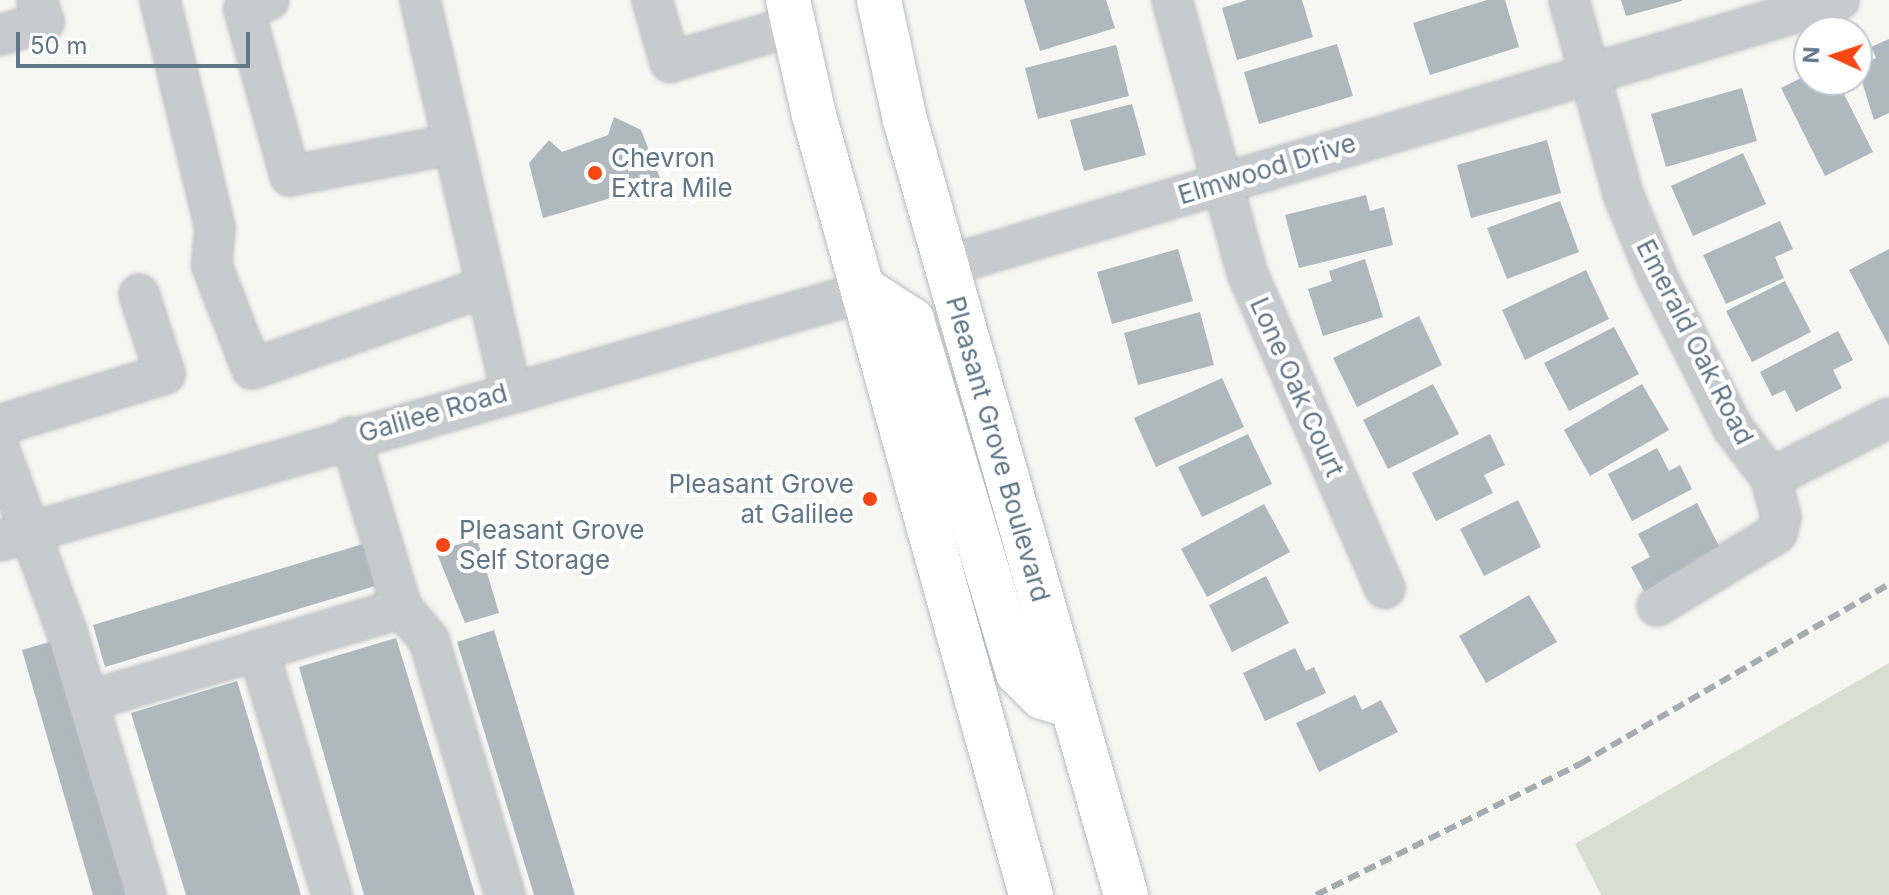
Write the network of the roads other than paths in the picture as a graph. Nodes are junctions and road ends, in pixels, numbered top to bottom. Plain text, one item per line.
1 (37, 0) edge
2 (160, 0) edge
3 (269, 0) edge
4 (420, 0) edge
5 (652, 0) edge
6 (879, 0) edge
7 (1172, 0) edge
8 (1569, 0) edge
9 (1839, 0) edge
10 (791, 13) edge
11 (0, 35) edge
12 (1589, 73) junction
13 (453, 144) junction
14 (1222, 182) junction
15 (946, 266) junction
16 (485, 287) junction
17 (867, 291) junction
18 (139, 294) dead end
19 (511, 390) junction
20 (1889, 418) edge
21 (0, 425) edge
22 (350, 437) junction
23 (0, 451) edge
24 (1771, 478) junction
25 (14, 537) edge
26 (1385, 588) dead end
27 (1657, 606) dead end
28 (402, 608) junction
29 (258, 650) junction
30 (88, 701) junction
31 (1071, 706) junction
32 (146, 895) edge
33 (332, 895) edge
34 (505, 895) edge
35 (1031, 895) edge
36 (1126, 895) edge

1 - 11 street
2 - 16 street
3 - 13 street
4 - 13 street
5 - 10 street
6 - 15 main road, Pleasant Grove Boulevard
7 - 14 street, Lone Oak Court
8 - 12 street, Emerald Oak Road
9 - 12 street, Elmwood Drive
10 - 17 main road
12 - 14 street, Elmwood Drive
12 - 24 street, Emerald Oak Road
13 - 16 street
14 - 15 street, Elmwood Drive
14 - 26 street, Lone Oak Court
15 - 31 main road, Pleasant Grove Boulevard
16 - 19 street
17 - 19 street, Galilee Road
17 - 31 main road
17 - 35 main road
18 - 21 street
19 - 22 street, Galilee Road
20 - 24 street
22 - 25 street, Galilee Road
22 - 28 street
23 - 25 street
24 - 27 street
25 - 30 street
28 - 29 street
28 - 34 street
29 - 30 street
29 - 33 street
30 - 32 street
31 - 36 main road, Pleasant Grove Boulevard

